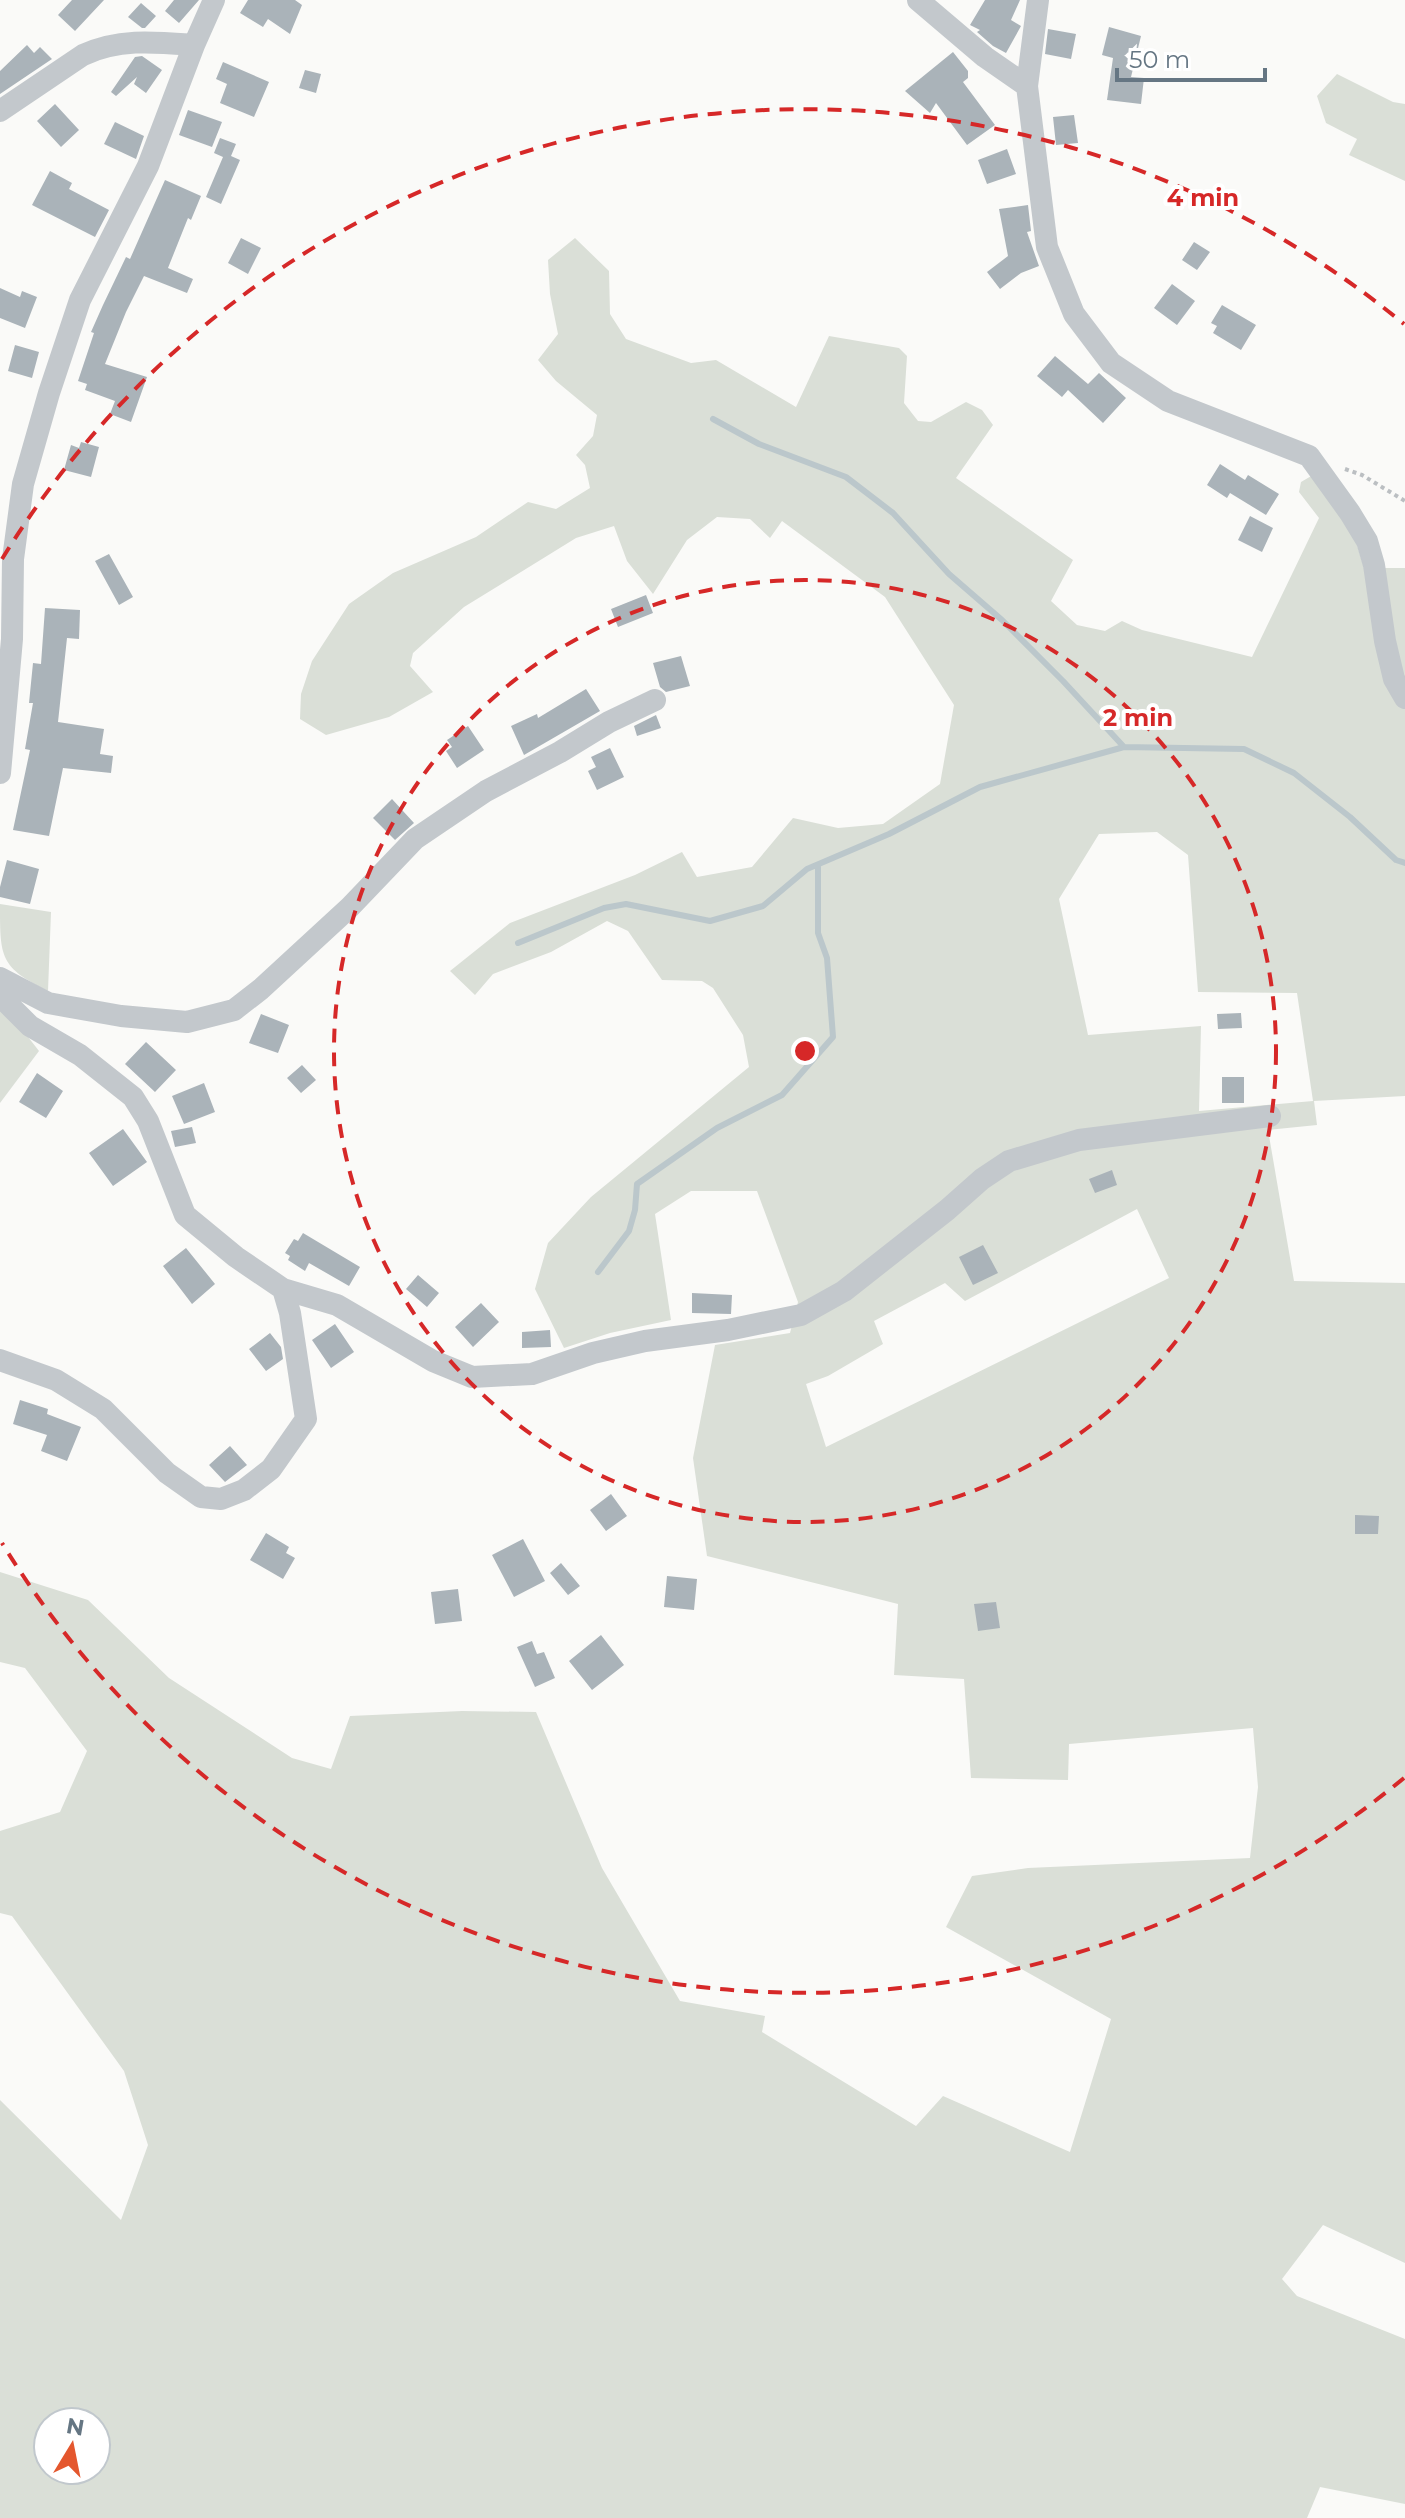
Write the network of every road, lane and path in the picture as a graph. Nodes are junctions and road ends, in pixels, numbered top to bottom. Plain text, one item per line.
1 (214, 0) edge
2 (918, 0) edge
3 (1038, 0) edge
4 (194, 45) junction
5 (1027, 86) junction
6 (0, 111) edge
7 (1309, 456) junction
8 (1405, 501) edge
9 (1405, 698) edge
10 (655, 700) dead end
11 (0, 773) edge
12 (0, 978) edge
13 (0, 991) edge
14 (1270, 1116) dead end
15 (283, 1289) junction
16 (0, 1360) edge

1 - 4 street
2 - 5 street
3 - 5 street
4 - 6 street
4 - 11 street
5 - 7 street
7 - 8 path
7 - 9 street
10 - 12 street
13 - 15 street
14 - 15 street
15 - 16 street

